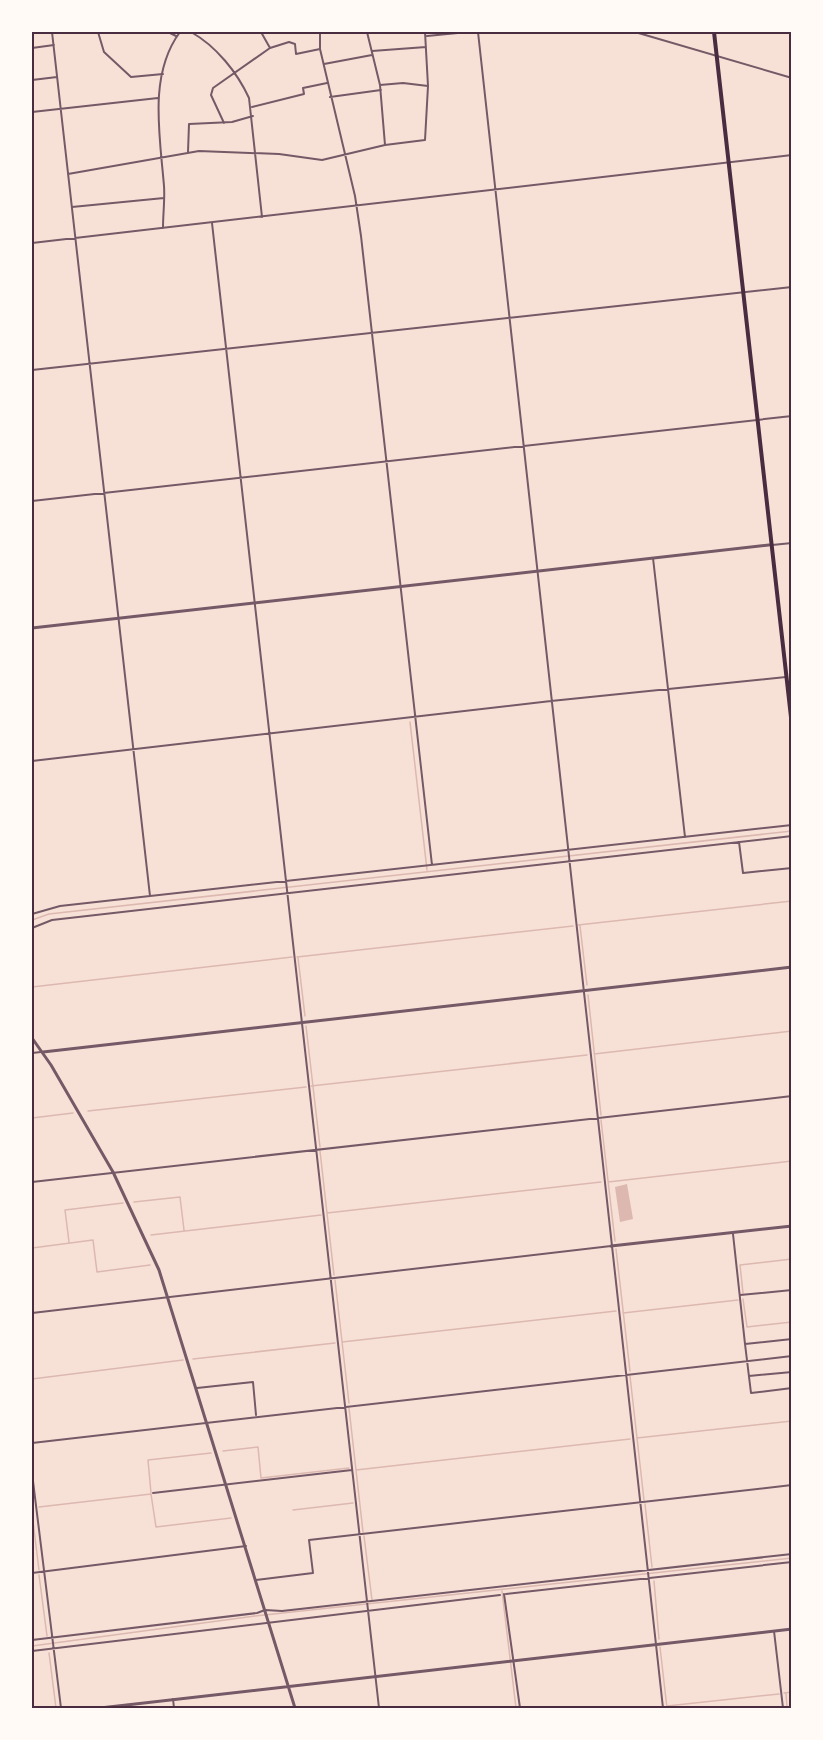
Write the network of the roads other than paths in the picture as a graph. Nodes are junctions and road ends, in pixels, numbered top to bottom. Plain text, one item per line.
1 (52, 32) edge
2 (98, 32) edge
3 (168, 32) edge
4 (180, 32) edge
5 (191, 32) edge
6 (261, 32) edge
7 (320, 32) edge
8 (331, 32) edge
9 (367, 32) edge
10 (425, 32) edge
11 (468, 32) edge
12 (478, 32) edge
13 (635, 32) edge
14 (714, 32) edge
15 (176, 36) junction
16 (426, 36) junction
17 (54, 45) junction
18 (426, 47) junction
19 (32, 48) edge
20 (270, 48) junction
21 (320, 49) junction
22 (373, 53) junction
23 (717, 57) junction
24 (324, 64) junction
25 (163, 74) junction
26 (234, 74) junction
27 (57, 77) junction
28 (792, 78) edge
29 (32, 80) edge
30 (328, 83) junction
31 (380, 86) junction
32 (428, 86) junction
33 (381, 90) junction
34 (158, 98) junction
35 (330, 98) junction
36 (252, 107) junction
37 (60, 109) junction
38 (32, 112) edge
39 (253, 117) junction
40 (224, 123) junction
41 (385, 145) junction
42 (188, 152) junction
43 (256, 153) junction
44 (792, 155) edge
45 (346, 156) junction
46 (161, 158) junction
47 (728, 163) junction
48 (68, 174) junction
49 (496, 190) junction
50 (164, 198) junction
51 (357, 206) junction
52 (72, 207) junction
53 (262, 217) junction
54 (212, 223) junction
55 (163, 228) junction
56 (75, 238) junction
57 (32, 243) edge
58 (792, 287) edge
59 (743, 292) junction
60 (510, 318) junction
61 (371, 334) junction
62 (227, 349) junction
63 (89, 363) junction
64 (32, 370) edge
65 (792, 416) edge
66 (757, 420) junction
67 (523, 446) junction
68 (386, 461) junction
69 (241, 478) junction
70 (104, 493) junction
71 (32, 501) edge
72 (792, 543) edge
73 (769, 545) junction
74 (653, 558) junction
75 (537, 571) junction
76 (400, 587) junction
77 (255, 603) junction
78 (119, 619) junction
79 (32, 628) edge
80 (792, 676) edge
81 (786, 677) junction
82 (669, 689) junction
83 (551, 701) junction
84 (416, 716) junction
85 (792, 726) edge
86 (269, 734) junction
87 (134, 749) junction
88 (32, 761) edge
89 (792, 825) edge
90 (792, 836) edge
91 (685, 837) junction
92 (739, 842) junction
93 (567, 851) junction
94 (568, 860) junction
95 (432, 865) junction
96 (792, 868) edge
97 (286, 882) junction
98 (287, 892) junction
99 (150, 896) junction
100 (32, 914) edge
101 (32, 928) edge
102 (792, 967) edge
103 (582, 990) junction
104 (302, 1021) junction
105 (32, 1038) edge
106 (43, 1052) junction
107 (32, 1053) edge
108 (792, 1096) edge
109 (597, 1118) junction
110 (316, 1149) junction
111 (113, 1172) junction
112 (32, 1182) edge
113 (792, 1226) edge
114 (733, 1232) junction
115 (611, 1246) junction
116 (330, 1278) junction
117 (792, 1290) edge
118 (740, 1295) junction
119 (168, 1296) junction
120 (32, 1313) edge
121 (792, 1339) edge
122 (746, 1344) junction
123 (792, 1356) edge
124 (747, 1360) junction
125 (792, 1372) edge
126 (625, 1374) junction
127 (749, 1376) junction
128 (197, 1388) junction
129 (792, 1388) edge
130 (345, 1406) junction
131 (256, 1416) junction
132 (207, 1421) junction
133 (32, 1443) edge
134 (352, 1470) junction
135 (32, 1473) edge
136 (227, 1484) junction
137 (792, 1485) edge
138 (153, 1492) dead end
139 (640, 1503) junction
140 (359, 1534) junction
141 (246, 1546) junction
142 (792, 1554) edge
143 (792, 1562) edge
144 (647, 1571) junction
145 (44, 1572) junction
146 (32, 1574) edge
147 (648, 1577) junction
148 (256, 1580) junction
149 (500, 1595) dead end
150 (368, 1600) junction
151 (367, 1609) junction
152 (266, 1611) junction
153 (268, 1620) junction
154 (792, 1629) edge
155 (774, 1631) junction
156 (52, 1639) junction
157 (32, 1640) edge
158 (655, 1644) junction
159 (53, 1647) junction
160 (32, 1651) edge
161 (513, 1660) junction
162 (375, 1676) junction
163 (289, 1685) junction
164 (173, 1700) junction
165 (61, 1708) edge
166 (100, 1708) edge
167 (174, 1708) edge
168 (295, 1708) edge
169 (379, 1708) edge
170 (520, 1708) edge
171 (663, 1708) edge
172 (783, 1708) edge

1 - 17 street
2 - 25 street
3 - 15 street
4 - 15 street
5 - 26 street
6 - 20 street
7 - 8 street
7 - 21 street
9 - 22 street
10 - 16 street
11 - 16 street
12 - 49 street
13 - 23 street
14 - 23 main road
15 - 25 street
16 - 18 street
17 - 19 street
17 - 27 street
18 - 22 street
18 - 32 street
20 - 21 street
20 - 26 street
21 - 24 street
22 - 24 street
22 - 31 street
23 - 28 street
23 - 47 main road
24 - 30 street
25 - 34 street
26 - 36 street
26 - 40 street
27 - 29 street
27 - 37 street
30 - 35 street
30 - 36 street
31 - 32 street
31 - 33 street
32 - 41 street
33 - 35 street
33 - 41 street
34 - 37 street
34 - 46 street
35 - 45 street
36 - 39 street
37 - 38 street
37 - 48 street
39 - 40 street
39 - 43 street
40 - 42 street
41 - 45 street
42 - 43 street
42 - 46 street
43 - 45 street
43 - 53 street
44 - 47 street
45 - 51 street
46 - 48 street
46 - 50 street
47 - 49 street
47 - 59 main road
48 - 52 street
49 - 51 street
49 - 60 street
50 - 52 street
50 - 55 street
51 - 53 street
51 - 61 street
52 - 56 street
53 - 54 street
54 - 55 street
54 - 62 street
55 - 56 street
56 - 57 street
56 - 63 street
58 - 59 street
59 - 60 street
59 - 66 main road
60 - 61 street
60 - 67 street
61 - 62 street
61 - 68 street
62 - 63 street
62 - 69 street
63 - 64 street
63 - 70 street
65 - 66 street
66 - 67 street
66 - 73 main road
67 - 68 street
67 - 75 street
68 - 69 street
68 - 76 street
69 - 70 street
69 - 77 street
70 - 71 street
70 - 78 street
72 - 73 street
73 - 74 street
73 - 81 main road
74 - 75 street
74 - 82 street
75 - 76 street
75 - 83 street
76 - 77 street
76 - 84 street
77 - 78 street
77 - 86 street
78 - 79 street
78 - 87 street
80 - 81 street
81 - 82 street
81 - 85 main road
82 - 83 street
82 - 91 street
83 - 84 street
83 - 93 street
84 - 86 street
84 - 95 street
86 - 87 street
86 - 97 street
87 - 88 street
87 - 99 street
89 - 91 street
90 - 92 street
91 - 93 street
92 - 94 street
92 - 96 street
93 - 94 street
93 - 95 street
94 - 98 street
94 - 103 street
95 - 97 street
97 - 98 street
97 - 99 street
98 - 101 street
98 - 104 street
99 - 100 street
102 - 103 street
103 - 104 street
103 - 109 street
104 - 106 street
104 - 110 street
105 - 106 street
106 - 107 street
106 - 111 street
108 - 109 street
109 - 110 street
109 - 115 street
110 - 111 street
110 - 116 street
111 - 112 street
111 - 119 street
113 - 114 street
114 - 115 street
114 - 118 street
115 - 116 street
115 - 126 street
116 - 119 street
116 - 130 street
117 - 118 street
118 - 122 street
119 - 120 street
119 - 128 street
121 - 122 street
122 - 124 street
123 - 124 street
124 - 126 street
124 - 127 street
125 - 127 street
126 - 130 street
126 - 139 street
127 - 129 street
128 - 131 street
128 - 132 street
130 - 131 street
130 - 134 street
131 - 132 street
132 - 133 street
132 - 136 street
134 - 136 street
134 - 140 street
135 - 145 street
136 - 138 street
136 - 141 street
137 - 139 street
139 - 140 street
139 - 144 street
140 - 148 street
140 - 150 street
141 - 145 street
141 - 148 street
142 - 144 street
143 - 147 street
144 - 147 street
144 - 150 street
145 - 146 street
145 - 156 street
147 - 158 street
147 - 161 street
148 - 152 street
149 - 151 street
150 - 151 street
150 - 152 street
151 - 153 street
151 - 162 street
152 - 153 street
152 - 156 street
153 - 159 street
153 - 163 street
154 - 155 street
155 - 158 street
155 - 172 street
156 - 157 street
156 - 159 street
158 - 161 street
158 - 171 street
159 - 160 street
159 - 165 street
161 - 162 street
161 - 170 street
162 - 163 street
162 - 169 street
163 - 164 street
163 - 168 street
164 - 166 street
164 - 167 street

